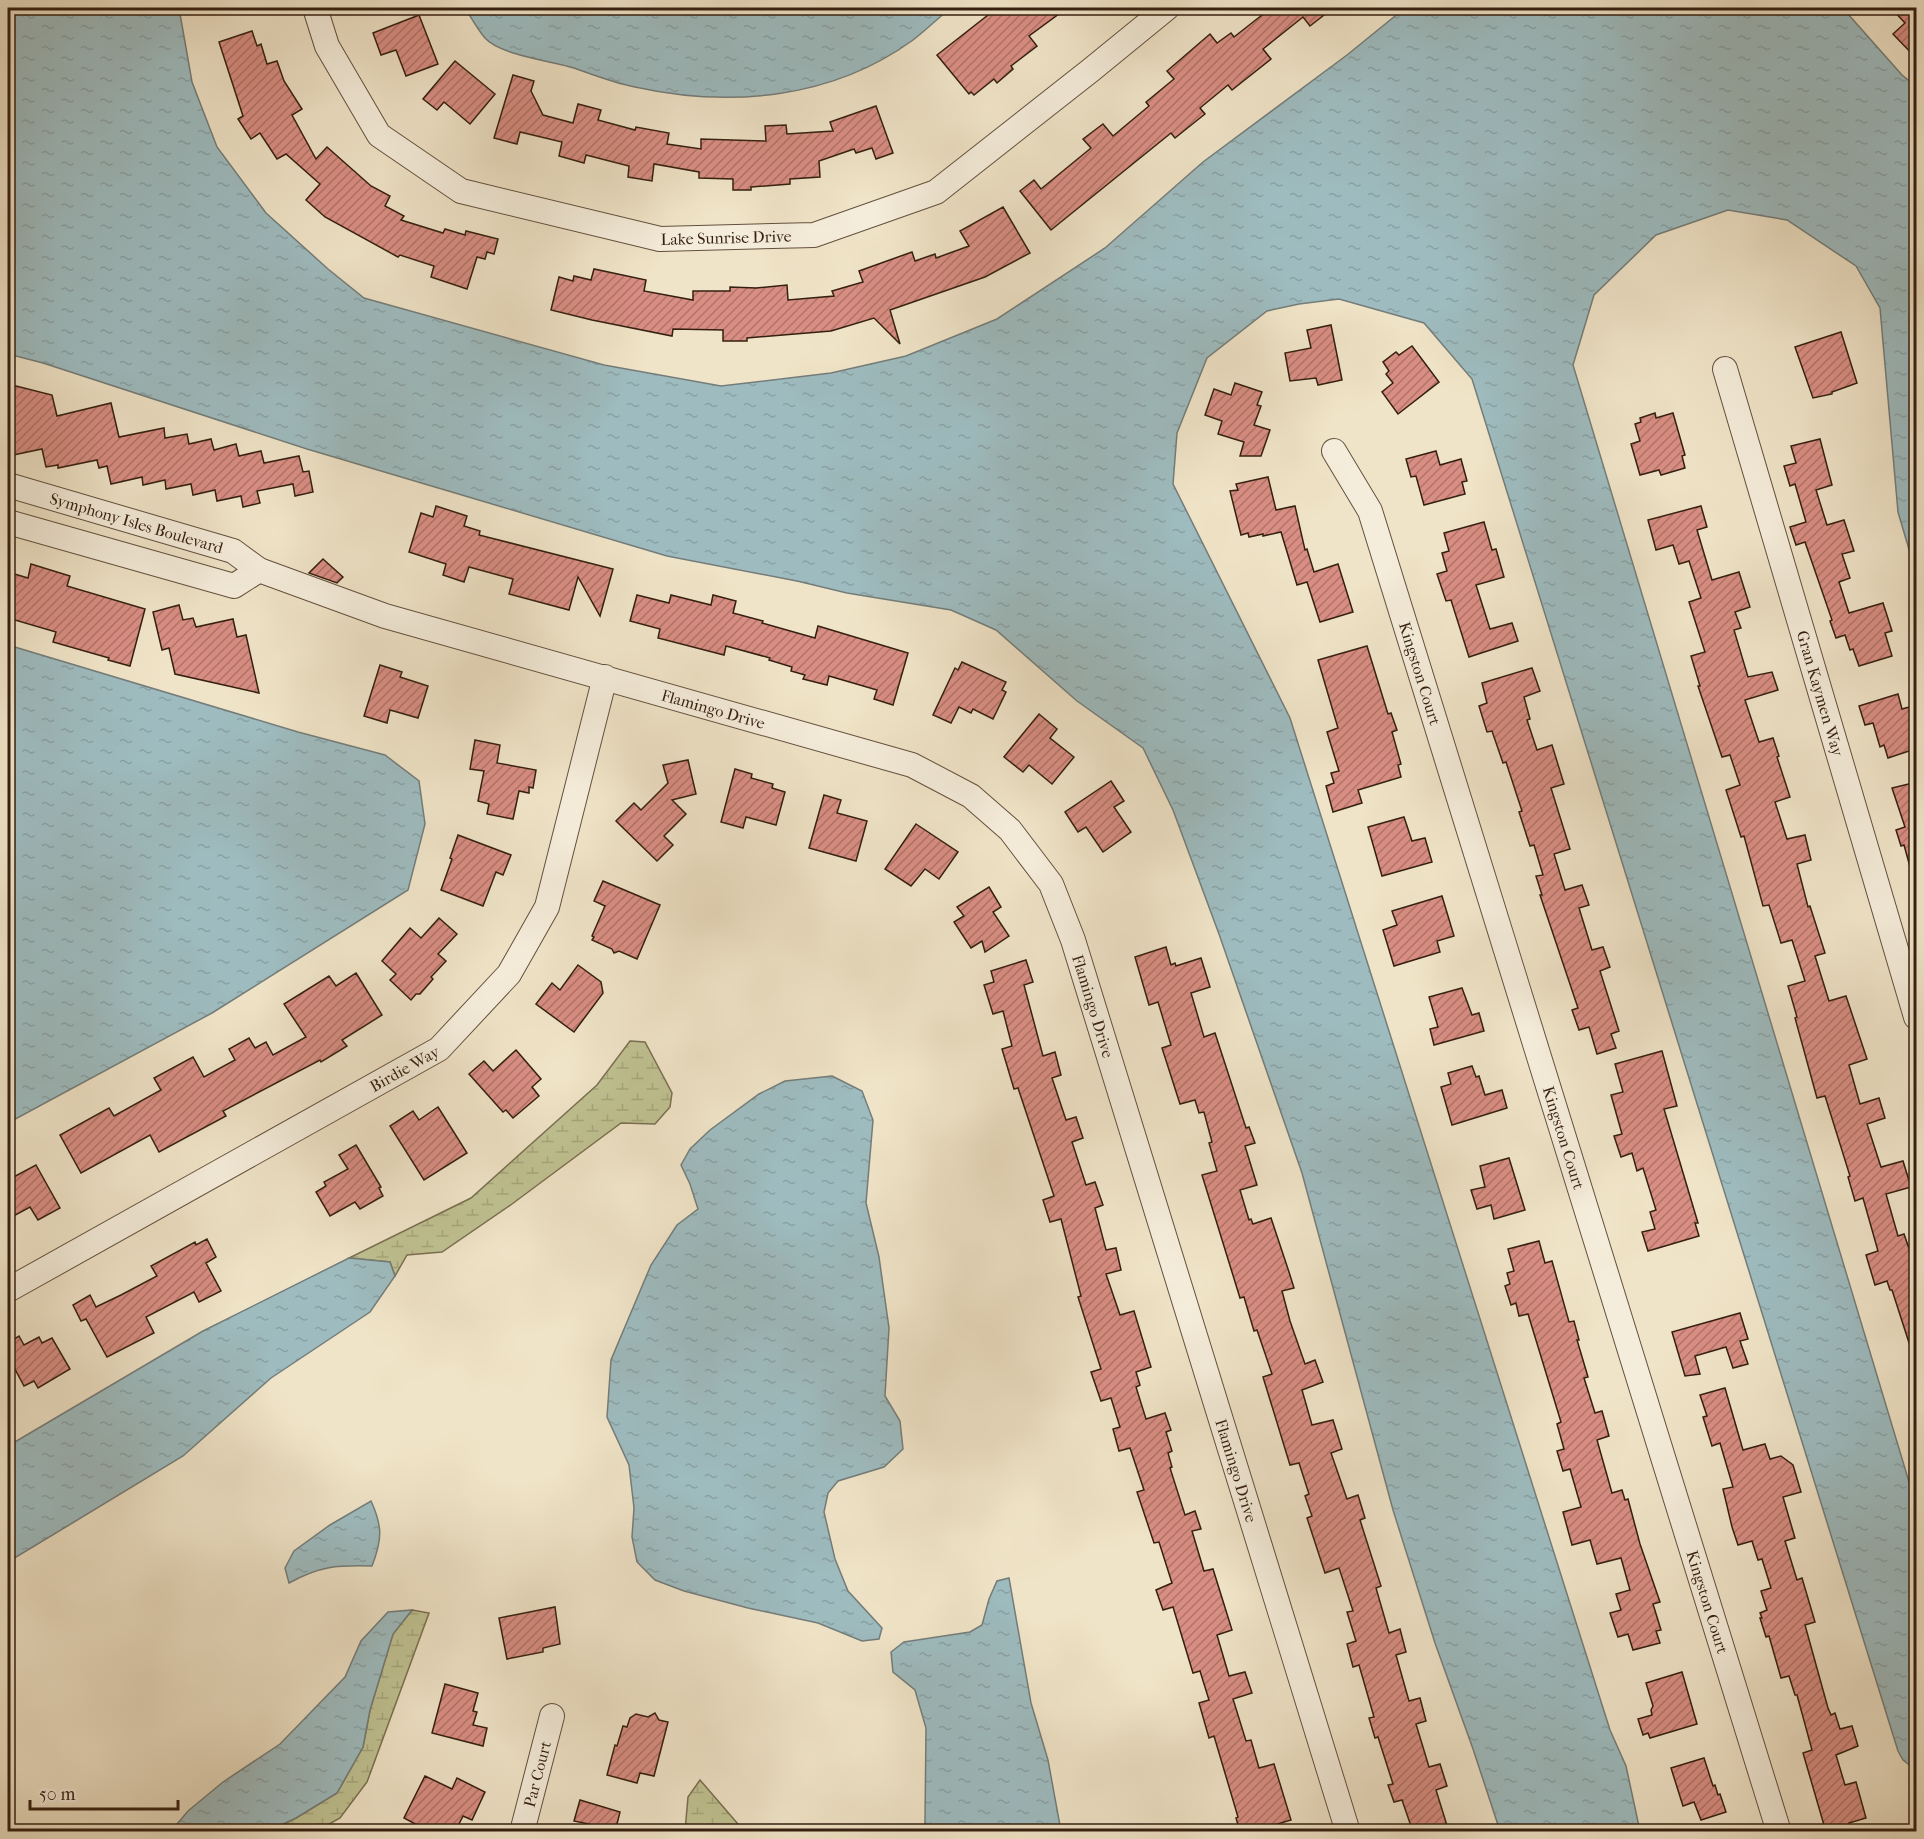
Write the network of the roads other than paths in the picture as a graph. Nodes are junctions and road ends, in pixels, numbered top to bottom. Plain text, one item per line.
1 (315, 8) edge
2 (1167, 8) edge
3 (1725, 369) dead end
4 (1334, 451) dead end
5 (8, 485) edge
6 (8, 522) edge
7 (259, 570) junction
8 (385, 616) joint
9 (605, 677) junction
10 (1917, 1017) edge
11 (8, 1290) edge
12 (552, 1716) dead end
13 (522, 1832) edge
14 (1348, 1832) edge
15 (1779, 1832) edge

1 - 2 street, Lake Sunrise Drive
3 - 10 street, Gran Kaymen Way
4 - 15 street, Kingston Court
5 - 7 street, Symphony Isles Boulevard
6 - 7 street, Symphony Isles Boulevard
7 - 8 street, Symphony Isles Boulevard
8 - 9 street, Flamingo Drive
9 - 11 street, Birdie Way
9 - 14 street, Flamingo Drive
12 - 13 street, Par Court

